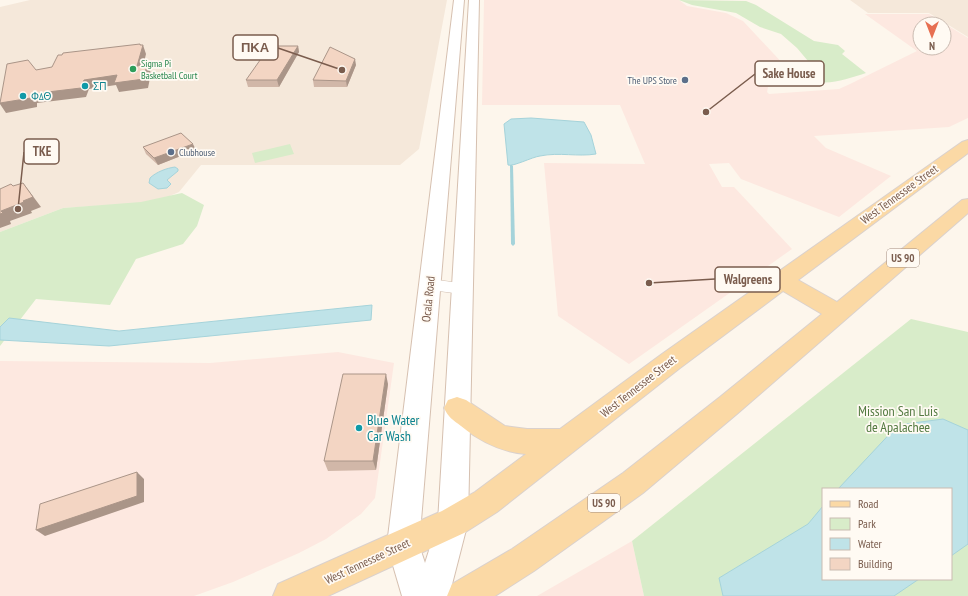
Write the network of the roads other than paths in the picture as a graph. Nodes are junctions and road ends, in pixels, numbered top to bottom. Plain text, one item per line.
1 (459, 0) edge
2 (474, 0) edge
3 (968, 145) edge
4 (968, 204) edge
5 (782, 280) junction
6 (429, 285) junction
7 (462, 288) junction
8 (838, 313) junction
9 (457, 408) junction
10 (566, 442) junction
11 (453, 522) junction
12 (403, 545) junction
13 (290, 596) edge
14 (419, 596) edge
15 (432, 596) edge
16 (464, 596) edge

1 - 6 main road, Ocala Road
2 - 7 main road
3 - 5 main road, West Tennessee Street
4 - 8 main road, US 90
5 - 8 main road
5 - 10 main road, West Tennessee Street
6 - 7 street
6 - 12 main road, Ocala Road
7 - 9 main road
8 - 16 main road, US 90
9 - 10 main road
9 - 11 main road
10 - 11 main road, West Tennessee Street
11 - 12 main road, West Tennessee Street
11 - 15 main road
12 - 13 main road, West Tennessee Street
12 - 14 main road, Ocala Road

